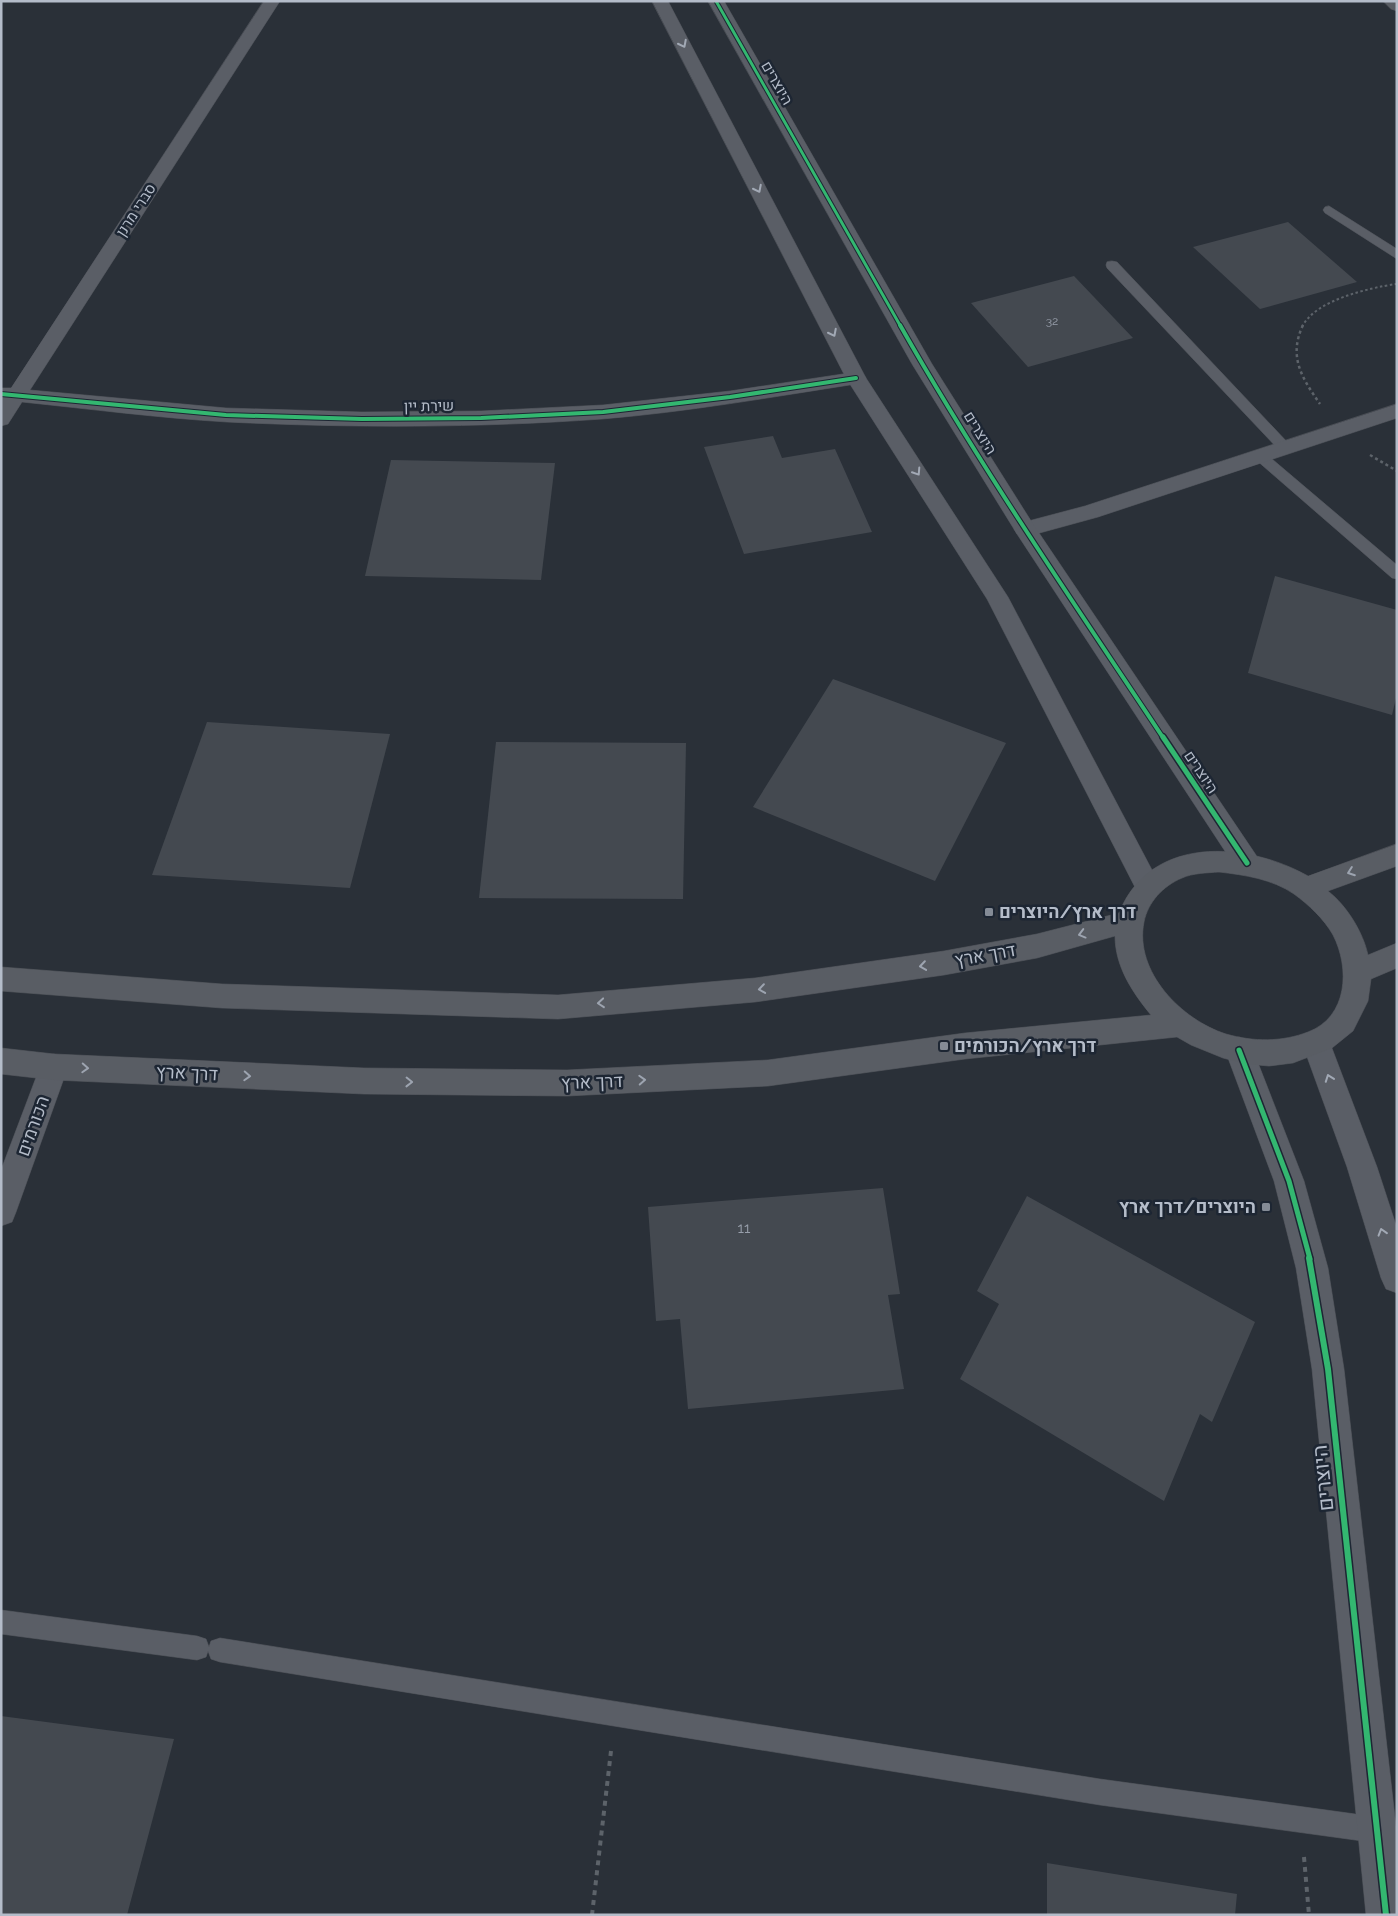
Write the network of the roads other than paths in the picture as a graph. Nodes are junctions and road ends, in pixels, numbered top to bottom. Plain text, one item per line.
1 (272, 1) edge
2 (660, 1) edge
3 (716, 1) edge
4 (1392, 1) edge
5 (1397, 6) edge
6 (1329, 210) dead end
7 (1397, 254) edge
8 (1112, 265) dead end
9 (856, 378) junction
10 (9, 395) edge
11 (1397, 412) edge
12 (1, 419) edge
13 (1285, 448) junction
14 (1260, 456) junction
15 (1025, 528) junction
16 (1397, 574) edge
17 (1397, 855) edge
18 (1247, 863) junction
19 (1148, 887) junction
20 (1306, 888) junction
21 (1130, 921) junction
22 (1397, 955) edge
23 (1358, 972) junction
24 (1, 979) edge
25 (1180, 1024) junction
26 (1316, 1043) junction
27 (1239, 1050) junction
28 (1, 1062) edge
29 (54, 1067) junction
30 (1, 1212) edge
31 (1397, 1278) edge
32 (1, 1622) edge
33 (1377, 1830) junction
34 (1386, 1915) edge

1 - 10 street, סברי מרנן
2 -> 9 street
3 - 15 street, היוצרים
4 - 5 main road
6 - 7 lane
8 - 13 lane
9 - 10 street, שירת יין
9 -> 19 street
10 - 12 street, סברי מרנן
11 - 13 street
13 - 14 street
14 - 15 street
14 - 16 lane
15 - 18 street, היוצרים
17 -> 20 main road
18 - 19 main road
18 - 20 main road
19 - 21 main road
20 - 23 main road
21 -> 24 main road, דרך ארץ
21 - 25 main road
22 - 23 main road
23 - 26 main road
25 - 27 main road
29 -> 25 main road, דרך ארץ
26 - 27 main road
31 -> 26 street
27 - 33 street, היוצרים
28 - 29 main road, דרך ארץ
29 - 30 street, הכורמים
32 - 33 lane
33 - 34 street, היוצרים

